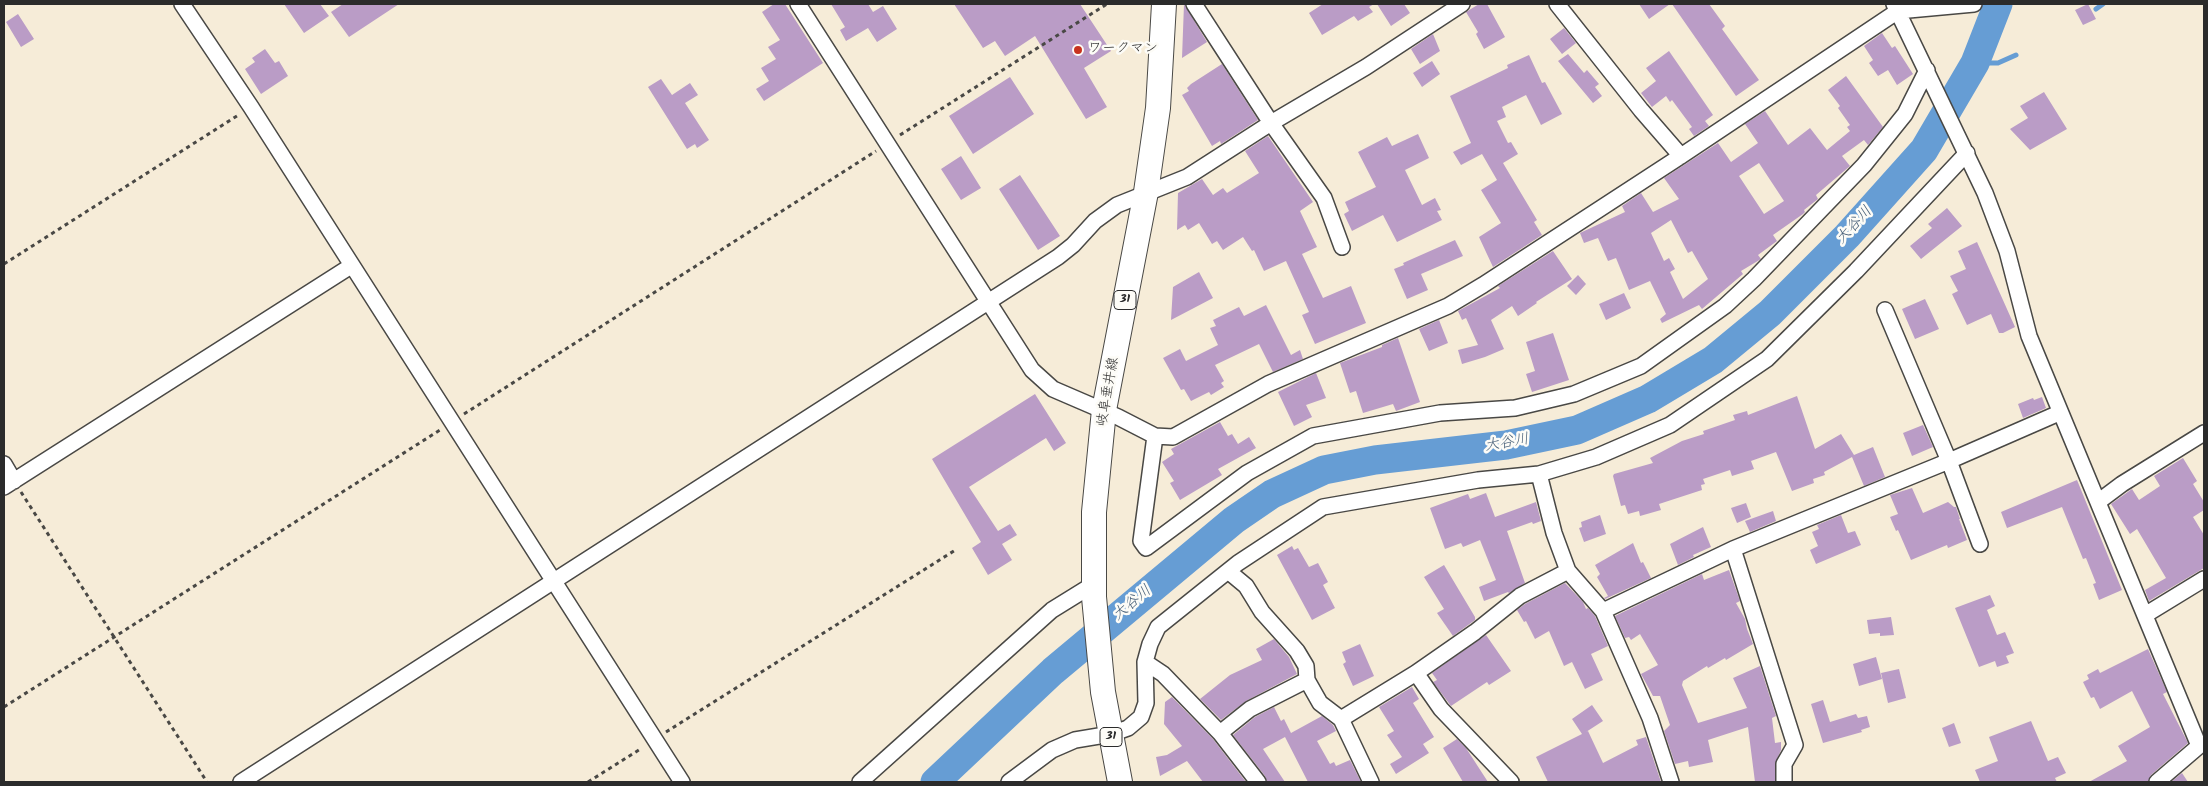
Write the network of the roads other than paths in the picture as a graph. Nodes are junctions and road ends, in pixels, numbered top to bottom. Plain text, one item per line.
1 (182, 4) edge
2 (798, 4) edge
3 (1164, 4) edge
4 (1194, 4) edge
5 (1462, 4) edge
6 (1557, 4) edge
7 (1960, 4) edge
8 (1974, 4) edge
9 (1896, 7) edge
10 (1929, 74) junction
11 (1271, 123) junction
12 (1964, 148) junction
13 (1681, 156) junction
14 (1146, 192) junction
15 (1342, 247) dead end
16 (351, 266) junction
17 (989, 302) junction
18 (1885, 310) dead end
19 (1104, 410) junction
20 (2059, 413) junction
21 (2204, 433) edge
22 (1155, 436) junction
23 (1949, 461) junction
24 (4, 464) edge
25 (1539, 474) junction
26 (9, 484) edge
27 (2098, 502) junction
28 (1980, 544) dead end
29 (1733, 548) junction
30 (1568, 571) junction
31 (1228, 572) junction
32 (2204, 578) edge
33 (554, 580) junction
34 (1094, 590) junction
35 (1603, 611) junction
36 (2145, 615) junction
37 (1146, 662) junction
38 (1416, 673) junction
39 (1307, 680) junction
40 (1341, 719) junction
41 (1111, 734) junction
42 (1220, 734) junction
43 (2202, 745) edge
44 (241, 782) edge
45 (682, 782) edge
46 (860, 782) edge
47 (1009, 782) edge
48 (1120, 782) edge
49 (1258, 782) edge
50 (1371, 782) edge
51 (1511, 782) edge
52 (1671, 782) edge
53 (1784, 782) edge
54 (2157, 782) edge

1 - 16 street
2 - 17 street
3 - 14 main road, 岐阜垂井線 / 31
4 - 11 street
5 - 11 street
6 - 13 street
7 - 8 street
7 - 9 street
9 - 10 street
9 - 13 street
10 - 12 street
10 - 22 street
11 - 14 street
11 - 15 street
12 - 20 street
12 - 25 street
13 - 22 street
14 - 17 street
14 - 19 main road, 岐阜垂井線 / 31
16 - 26 street
16 - 33 street
17 - 19 street
17 - 33 street
18 - 23 street
19 - 22 street
19 - 34 main road, 岐阜垂井線 / 31
20 - 23 street
20 - 27 street
21 - 27 street
23 - 28 street
23 - 29 street
24 - 26 street
25 - 30 street
25 - 31 street
27 - 36 street
29 - 35 street
29 - 53 street
30 - 35 street
30 - 38 street
31 - 37 street
31 - 39 street
32 - 36 street
33 - 44 street
33 - 45 street
34 - 41 main road, 岐阜垂井線 / 31
34 - 46 street
35 - 52 street
36 - 43 street
37 - 41 street
37 - 42 street
38 - 40 street
38 - 51 street
39 - 40 street
39 - 42 street
40 - 50 street
41 - 47 street
41 - 48 main road, 岐阜垂井線 / 31
42 - 49 street
43 - 54 street

